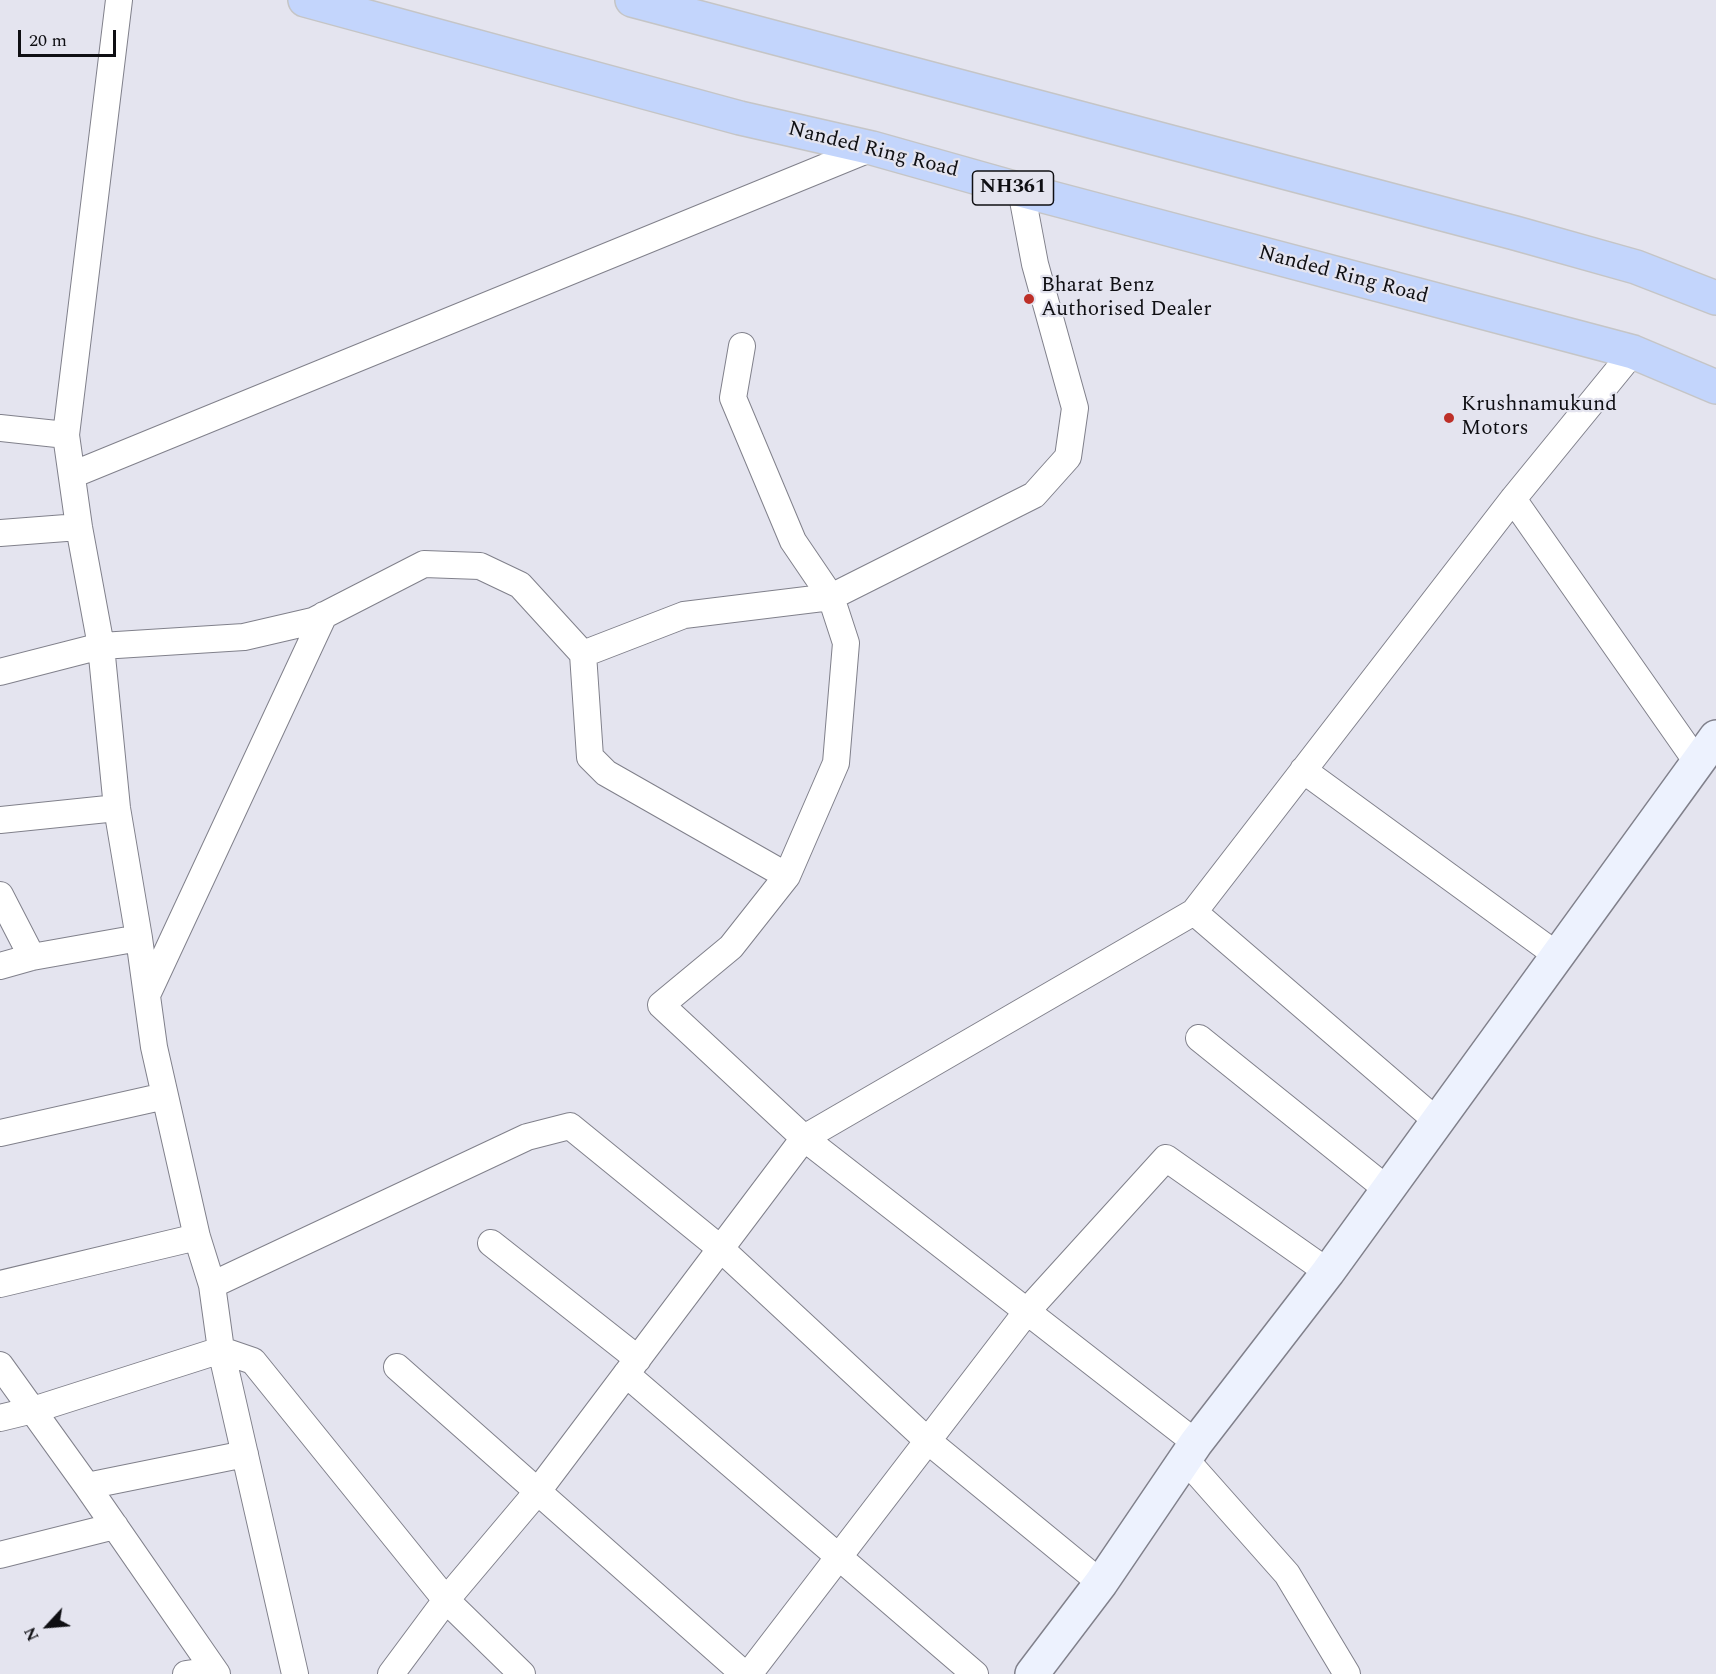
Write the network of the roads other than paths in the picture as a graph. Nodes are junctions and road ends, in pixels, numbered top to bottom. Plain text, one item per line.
1 (119, 0) edge
2 (305, 0) edge
3 (632, 0) edge
4 (872, 148) junction
5 (1021, 190) junction
6 (1716, 298) edge
7 (742, 346) dead end
8 (1633, 352) junction
9 (1716, 387) edge
10 (0, 428) edge
11 (66, 435) junction
12 (72, 475) junction
13 (1513, 499) junction
14 (79, 527) junction
15 (0, 533) edge
16 (831, 597) junction
17 (324, 615) junction
18 (101, 645) junction
19 (583, 654) junction
20 (0, 672) edge
21 (1707, 750) edge
22 (1303, 770) junction
23 (117, 808) junction
24 (0, 820) edge
25 (787, 876) junction
26 (0, 895) edge
27 (1194, 912) junction
28 (139, 938) junction
29 (1558, 956) junction
30 (32, 957) junction
31 (0, 966) edge
32 (147, 995) junction
33 (1199, 1038) dead end
34 (165, 1096) junction
35 (1438, 1122) junction
36 (0, 1134) edge
37 (804, 1138) junction
38 (1388, 1190) junction
39 (197, 1237) junction
40 (490, 1243) dead end
41 (722, 1249) junction
42 (1328, 1272) junction
43 (0, 1284) edge
44 (212, 1285) junction
45 (1028, 1310) junction
46 (221, 1350) junction
47 (0, 1365) edge
48 (397, 1367) dead end
49 (632, 1367) junction
50 (33, 1410) junction
51 (0, 1418) edge
52 (928, 1441) junction
53 (1190, 1451) junction
54 (245, 1454) junction
55 (87, 1486) junction
56 (538, 1491) junction
57 (115, 1526) junction
58 (0, 1555) edge
59 (839, 1557) junction
60 (1101, 1582) junction
61 (446, 1600) junction
62 (215, 1672) edge
63 (186, 1674) edge
64 (295, 1674) edge
65 (391, 1674) edge
66 (522, 1674) edge
67 (744, 1674) edge
68 (749, 1674) edge
69 (975, 1674) edge
70 (1032, 1674) edge
71 (1347, 1674) edge

1 - 11 street
2 - 4 highway, Nanded Ring Road / NH361
3 - 6 highway
4 - 5 highway, Nanded Ring Road / NH361
4 - 12 street
5 - 8 highway, Nanded Ring Road / NH361
5 - 16 street
7 - 16 street
8 - 9 highway, Nanded Ring Road / NH361
8 - 13 street
10 - 11 street
11 - 12 street
12 - 14 street
13 - 21 street
13 - 22 street
14 - 15 street
14 - 18 street
16 - 19 street
16 - 25 street
17 - 18 street
17 - 19 street
17 - 32 street
18 - 20 street
18 - 23 street
19 - 25 street
21 - 29 street
22 - 27 street
22 - 29 street
23 - 24 street
23 - 28 street
25 - 37 street
26 - 30 street
27 - 35 street
27 - 37 street
28 - 30 street
28 - 32 street
29 - 35 street
30 - 31 street
32 - 34 street
33 - 38 street
34 - 36 street
34 - 39 street
35 - 38 street
37 - 41 street
37 - 45 street
38 - 42 street
39 - 43 street
39 - 44 street
40 - 49 street
41 - 44 street
41 - 49 street
41 - 52 street
42 - 45 street
42 - 53 street
44 - 46 street
45 - 52 street
45 - 53 street
46 - 50 street
46 - 54 street
46 - 61 street
47 - 50 street
48 - 56 street
49 - 56 street
49 - 59 street
50 - 51 street
50 - 55 street
52 - 59 street
52 - 60 street
53 - 60 street
53 - 71 street
54 - 55 street
54 - 64 street
55 - 57 street
56 - 61 street
56 - 67 street
57 - 58 street
57 - 62 street
59 - 68 street
59 - 69 street
60 - 70 street
61 - 65 street
61 - 66 street
62 - 63 street

